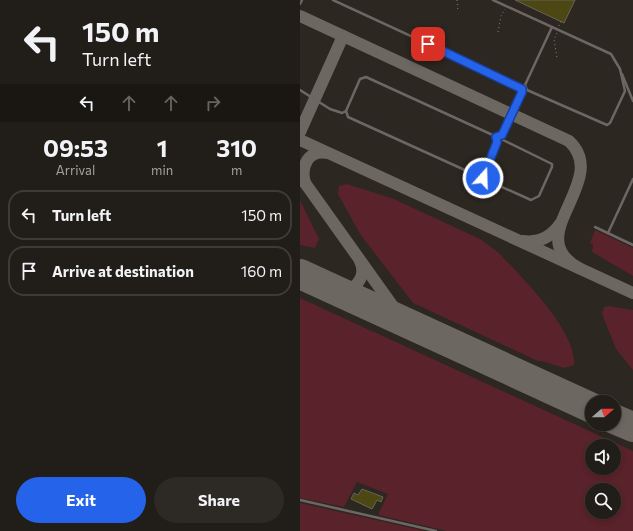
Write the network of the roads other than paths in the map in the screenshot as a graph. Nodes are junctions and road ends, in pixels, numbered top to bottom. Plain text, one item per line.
1 (302, 0) edge
2 (333, 0) edge
3 (493, 0) edge
4 (300, 4) edge
5 (552, 27) junction
6 (620, 69) junction
7 (525, 85) junction
8 (519, 86) junction
9 (300, 90) edge
10 (528, 91) junction
11 (522, 92) junction
12 (633, 101) edge
13 (346, 111) junction
14 (502, 135) junction
15 (496, 137) junction
16 (504, 140) junction
17 (497, 142) junction
18 (483, 173) junction
19 (633, 179) edge
20 (595, 227) dead end
21 (608, 233) junction
22 (633, 245) edge
23 (300, 500) edge
24 (436, 531) edge

1 - 4 lane
2 - 8 lane
3 - 5 lane
5 - 6 lane
5 - 7 lane
6 - 10 lane
6 - 12 lane
7 - 8 lane
7 - 10 lane
8 - 11 lane
9 - 13 lane
10 - 11 lane
11 - 14 lane
13 - 15 lane
13 - 18 lane
14 - 15 lane
14 - 16 lane
15 - 17 lane
16 - 17 lane
16 - 18 lane
17 - 18 lane
19 - 21 lane
20 - 21 lane
21 - 22 lane
23 - 24 lane

